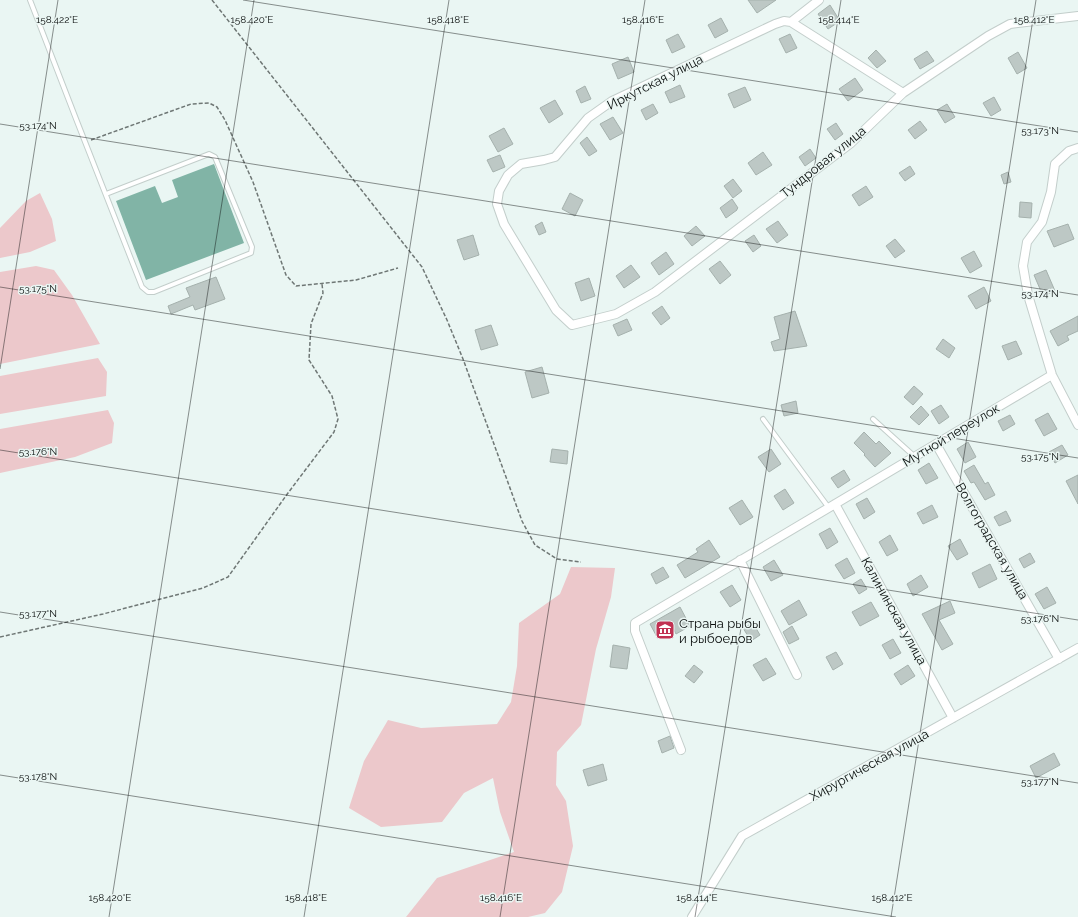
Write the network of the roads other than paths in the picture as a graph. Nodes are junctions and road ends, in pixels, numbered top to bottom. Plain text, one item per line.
1 (30, 0) edge
2 (819, 0) edge
3 (1078, 16) edge
4 (791, 22) junction
5 (903, 93) junction
6 (1078, 148) edge
7 (106, 194) junction
8 (572, 325) joint
9 (1052, 375) junction
10 (763, 419) dead end
11 (873, 419) dead end
12 (1078, 425) edge
13 (936, 444) junction
14 (915, 456) junction
15 (832, 506) junction
16 (740, 560) junction
17 (1078, 648) edge
18 (1059, 659) junction
19 (797, 675) dead end
20 (953, 718) junction
21 (681, 750) dead end
22 (692, 917) edge

1 - 7 lane
2 - 4 street, Иркутская улица
3 - 5 street, Тундровая улица
4 - 5 street
4 - 8 street, Иркутская улица
5 - 8 street, Тундровая улица
6 - 9 street
7 - 7 lane
9 - 12 street
9 - 13 street, Мутной переулок
10 - 15 lane
11 - 14 lane
13 - 14 street, Мутной переулок
13 - 18 street, Волгоградская улица
14 - 15 street, Мутной переулок
15 - 16 street, Мутной переулок
15 - 20 street, Калининская улица
16 - 19 street
16 - 21 street, Мутной переулок
17 - 18 street, Хирургическая улица
18 - 20 street, Хирургическая улица
20 - 22 street, Хирургическая улица

